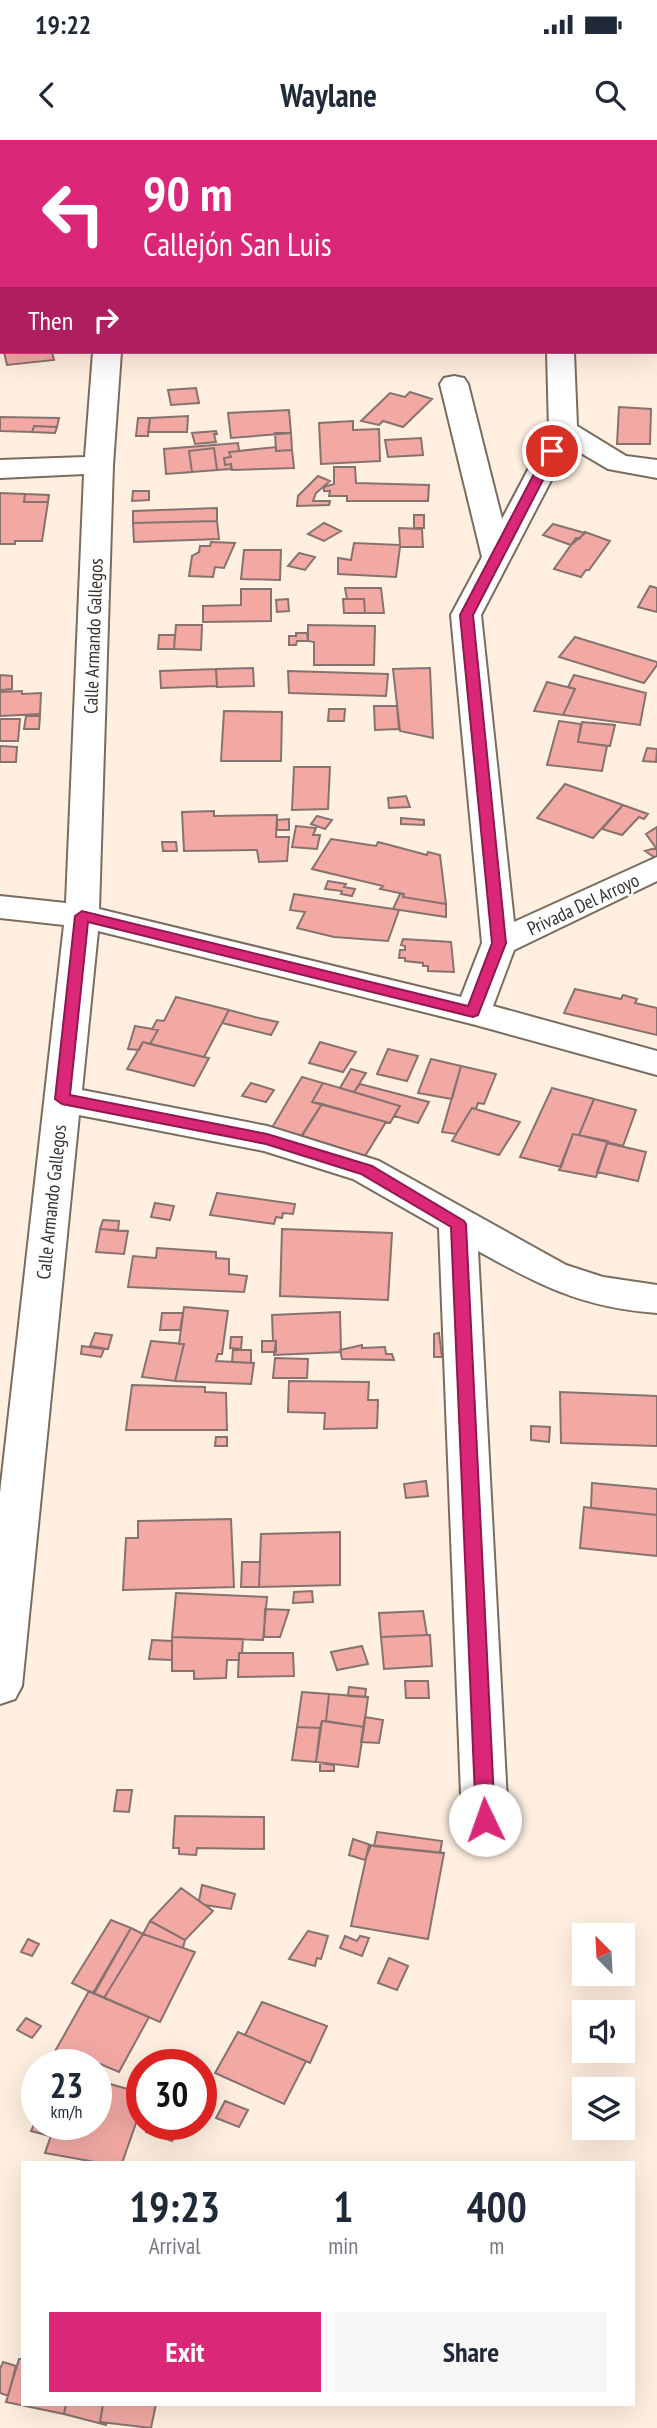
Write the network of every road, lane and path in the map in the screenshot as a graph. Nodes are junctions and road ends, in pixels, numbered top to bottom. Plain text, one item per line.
1 (107, 354) edge
2 (560, 354) edge
3 (454, 384) dead end
4 (563, 430) junction
5 (99, 465) junction
6 (0, 469) edge
7 (657, 469) edge
8 (497, 558) junction
9 (657, 869) edge
10 (0, 907) edge
11 (82, 916) junction
12 (499, 943) junction
13 (473, 1012) junction
14 (657, 1063) edge
15 (62, 1099) junction
16 (458, 1224) junction
17 (657, 1299) edge
18 (0, 1685) edge
19 (485, 1820) dead end

1 - 5 street, Calle Armando Gallegos
2 - 4 street
3 - 8 street
4 - 7 street
4 - 8 street
5 - 6 street
5 - 11 street, Calle Armando Gallegos
8 - 12 street
9 - 12 street, Privada Del Arroyo
10 - 11 street
11 - 13 street
11 - 15 street, Calle Armando Gallegos
12 - 13 street
13 - 14 street
15 - 16 street
15 - 18 street, Calle Armando Gallegos
16 - 17 street
16 - 19 street

